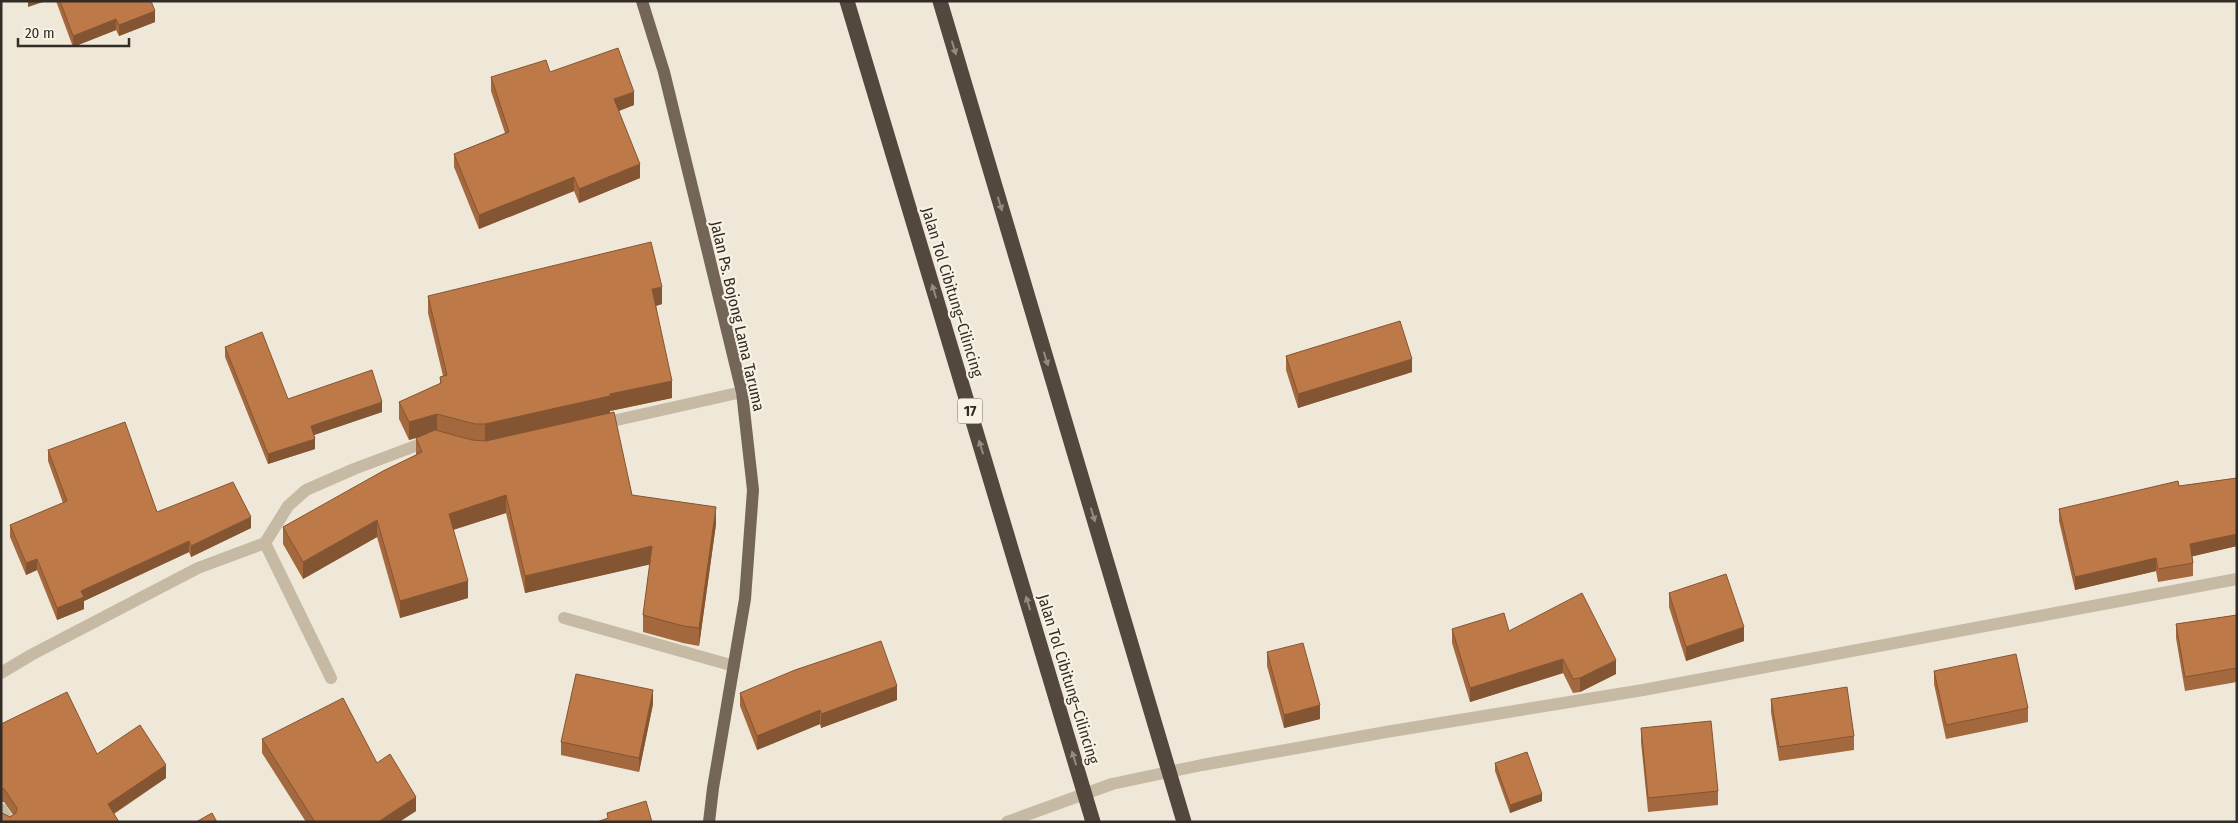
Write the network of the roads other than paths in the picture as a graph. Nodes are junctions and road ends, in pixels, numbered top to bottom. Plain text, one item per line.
1 (642, 1) edge
2 (847, 1) edge
3 (940, 1) edge
4 (742, 392) junction
5 (590, 426) edge
6 (441, 440) edge
7 (265, 543) junction
8 (2237, 579) edge
9 (564, 618) dead end
10 (734, 666) junction
11 (1, 673) edge
12 (330, 678) dead end
13 (1, 809) edge
14 (9, 822) edge
15 (709, 822) edge
16 (1007, 822) edge
17 (1093, 822) edge
18 (1184, 822) edge

1 - 4 main road, Jalan Ps. Bojong Lama Taruma
17 -> 2 highway, Jalan Tol Cibitung–Cilincing / 17, bridge
3 -> 18 highway, bridge
4 - 5 street
4 - 10 main road, Jalan Ps. Bojong Lama Taruma
6 - 7 street
7 - 11 street
7 - 12 street
8 - 16 street
9 - 10 street
10 - 15 main road, Jalan Ps. Bojong Lama Taruma
13 - 14 street

